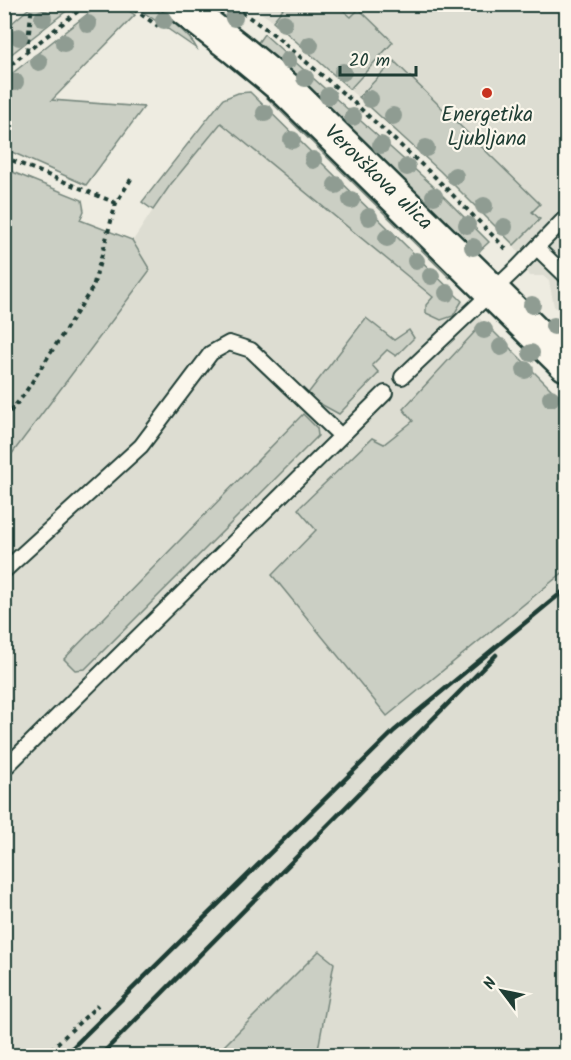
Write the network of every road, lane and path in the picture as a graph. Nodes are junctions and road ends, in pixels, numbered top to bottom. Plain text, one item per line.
1 (32, 4) edge
2 (87, 4) edge
3 (179, 4) edge
4 (231, 4) edge
5 (27, 52) junction
6 (4, 70) edge
7 (4, 158) edge
8 (133, 176) dead end
9 (116, 203) junction
10 (567, 217) edge
11 (537, 248) junction
12 (518, 267) junction
13 (567, 276) edge
14 (493, 291) junction
15 (567, 364) edge
16 (402, 377) dead end
17 (385, 393) dead end
18 (4, 419) edge
19 (341, 436) junction
20 (4, 571) edge
21 (4, 769) edge
22 (98, 1005) dead end
23 (44, 1056) edge

1 - 5 path
2 - 5 path
3 - 14 street, Verovškova ulica
4 - 12 path, Verovškova ulica
5 - 6 path
7 - 9 path
8 - 9 path
9 - 18 path
10 - 11 lane
11 - 12 lane
11 - 13 lane
12 - 14 lane
14 - 15 street, Verovškova ulica
14 - 16 lane
17 - 19 lane
19 - 20 lane
19 - 21 lane
22 - 23 path

